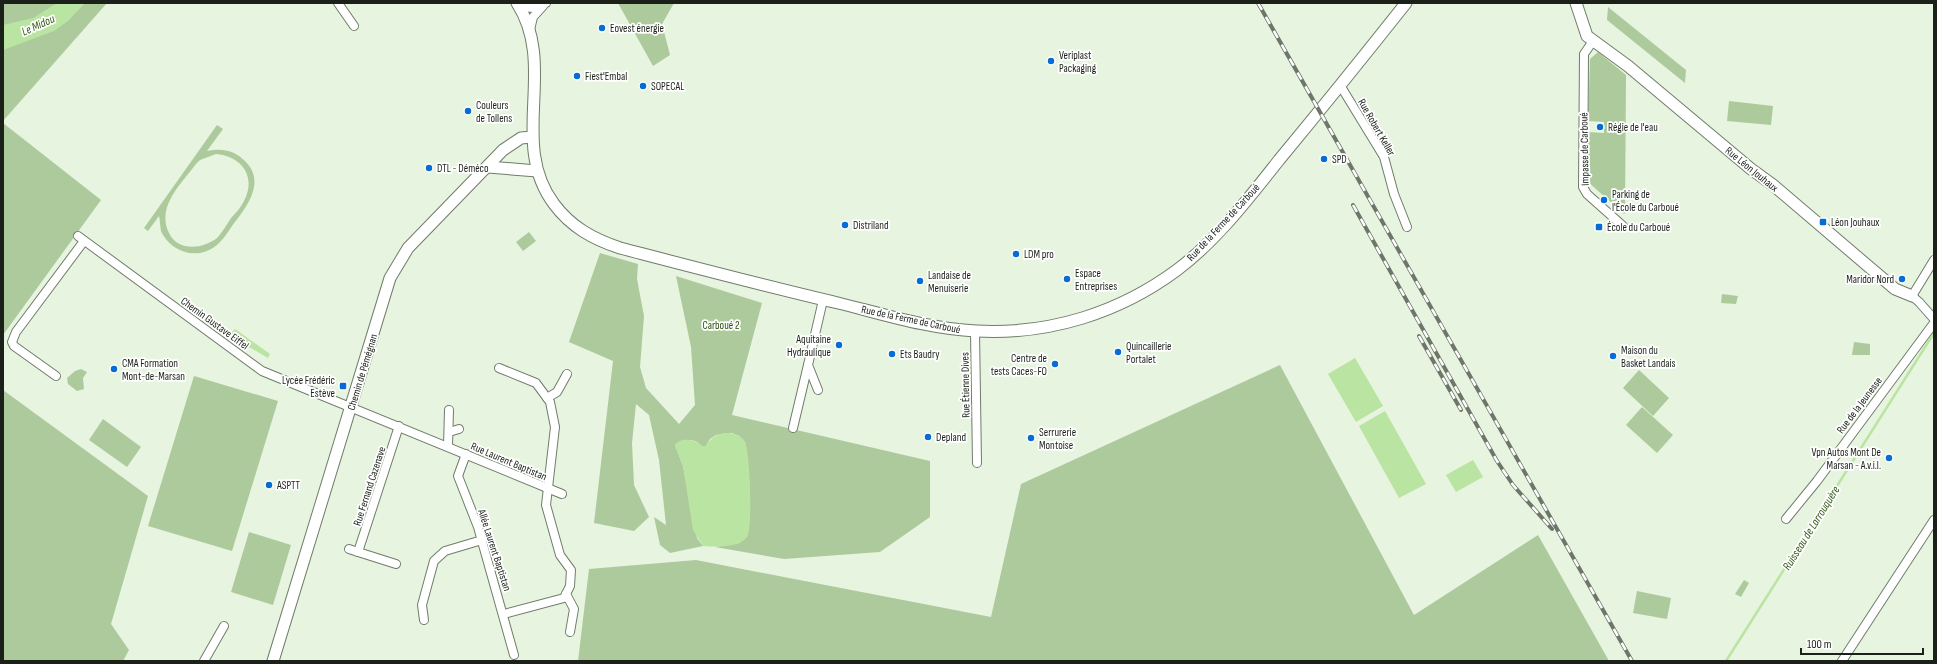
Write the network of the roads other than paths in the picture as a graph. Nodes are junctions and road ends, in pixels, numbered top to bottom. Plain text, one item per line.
1 (338, 3) edge
2 (1406, 3) edge
3 (1576, 3) edge
4 (519, 4) edge
5 (544, 4) edge
6 (354, 26) dead end
7 (530, 31) junction
8 (1584, 31) junction
9 (1592, 41) junction
10 (1584, 54) junction
11 (1340, 85) junction
12 (532, 137) junction
13 (488, 167) junction
14 (537, 171) junction
15 (1623, 226) dead end
16 (1407, 227) dead end
17 (1934, 260) edge
18 (1912, 296) junction
19 (823, 300) junction
20 (1934, 319) edge
21 (1934, 323) edge
22 (975, 331) junction
23 (808, 365) junction
24 (499, 368) dead end
25 (567, 374) dead end
26 (56, 376) dead end
27 (818, 390) dead end
28 (547, 398) junction
29 (351, 408) junction
30 (449, 410) dead end
31 (400, 426) junction
32 (793, 428) dead end
33 (459, 429) dead end
34 (449, 432) junction
35 (448, 446) junction
36 (466, 454) junction
37 (976, 463) dead end
38 (546, 489) junction
39 (562, 494) dead end
40 (1786, 519) dead end
41 (1934, 520) edge
42 (482, 540) junction
43 (349, 549) dead end
44 (358, 552) junction
45 (396, 564) dead end
46 (566, 594) junction
47 (504, 614) junction
48 (424, 620) dead end
49 (224, 626) dead end
50 (570, 632) dead end
51 (514, 655) dead end
52 (204, 661) edge
53 (273, 661) edge
54 (1842, 661) edge

1 - 6 street
2 - 11 street, Rue de la Ferme de Carboué
3 - 8 street, Impasse de Carboué
4 - 5 street
4 - 7 street, Rue de la Ferme de Carboué
5 - 7 street
7 - 12 street, Rue de la Ferme de Carboué
8 - 9 street, Impasse de Carboué
8 - 10 street, Impasse de Carboué
9 - 10 street
9 - 18 street, Rue Léon Jouhaux
10 - 15 street, Impasse de Carboué
11 - 16 street, Rue Robert Keller
11 - 22 street, Rue de la Ferme de Carboué
12 - 13 street, Chemin de Pémégnan
12 - 14 street, Rue de la Ferme de Carboué
13 - 14 street
13 - 29 street, Chemin de Pémégnan
14 - 19 street, Rue de la Ferme de Carboué
17 - 18 street
18 - 20 street
19 - 22 street, Rue de la Ferme de Carboué
19 - 23 street
21 - 40 street, Rue de la Jeunesse
22 - 37 street, Rue Étienne Dives
23 - 27 street
23 - 32 street
24 - 28 street
25 - 28 street
26 - 29 street, Chemin Gustave Eiffel
28 - 38 street
29 - 31 street, Rue Laurent Baptistan
29 - 53 street, Chemin de Pémégnan
30 - 34 street
31 - 35 street, Rue Laurent Baptistan
31 - 44 street, Rue Fernand Cazenave
33 - 34 street
34 - 35 street
35 - 36 street, Rue Laurent Baptistan
36 - 38 street, Rue Laurent Baptistan
36 - 42 street, Allée Laurent Baptistan
38 - 39 street, Rue Laurent Baptistan
38 - 46 street
41 - 54 street
42 - 47 street, Allée Laurent Baptistan
42 - 48 street
43 - 44 street
44 - 45 street
46 - 47 street
46 - 50 street
47 - 51 street, Allée Laurent Baptistan
49 - 52 street

